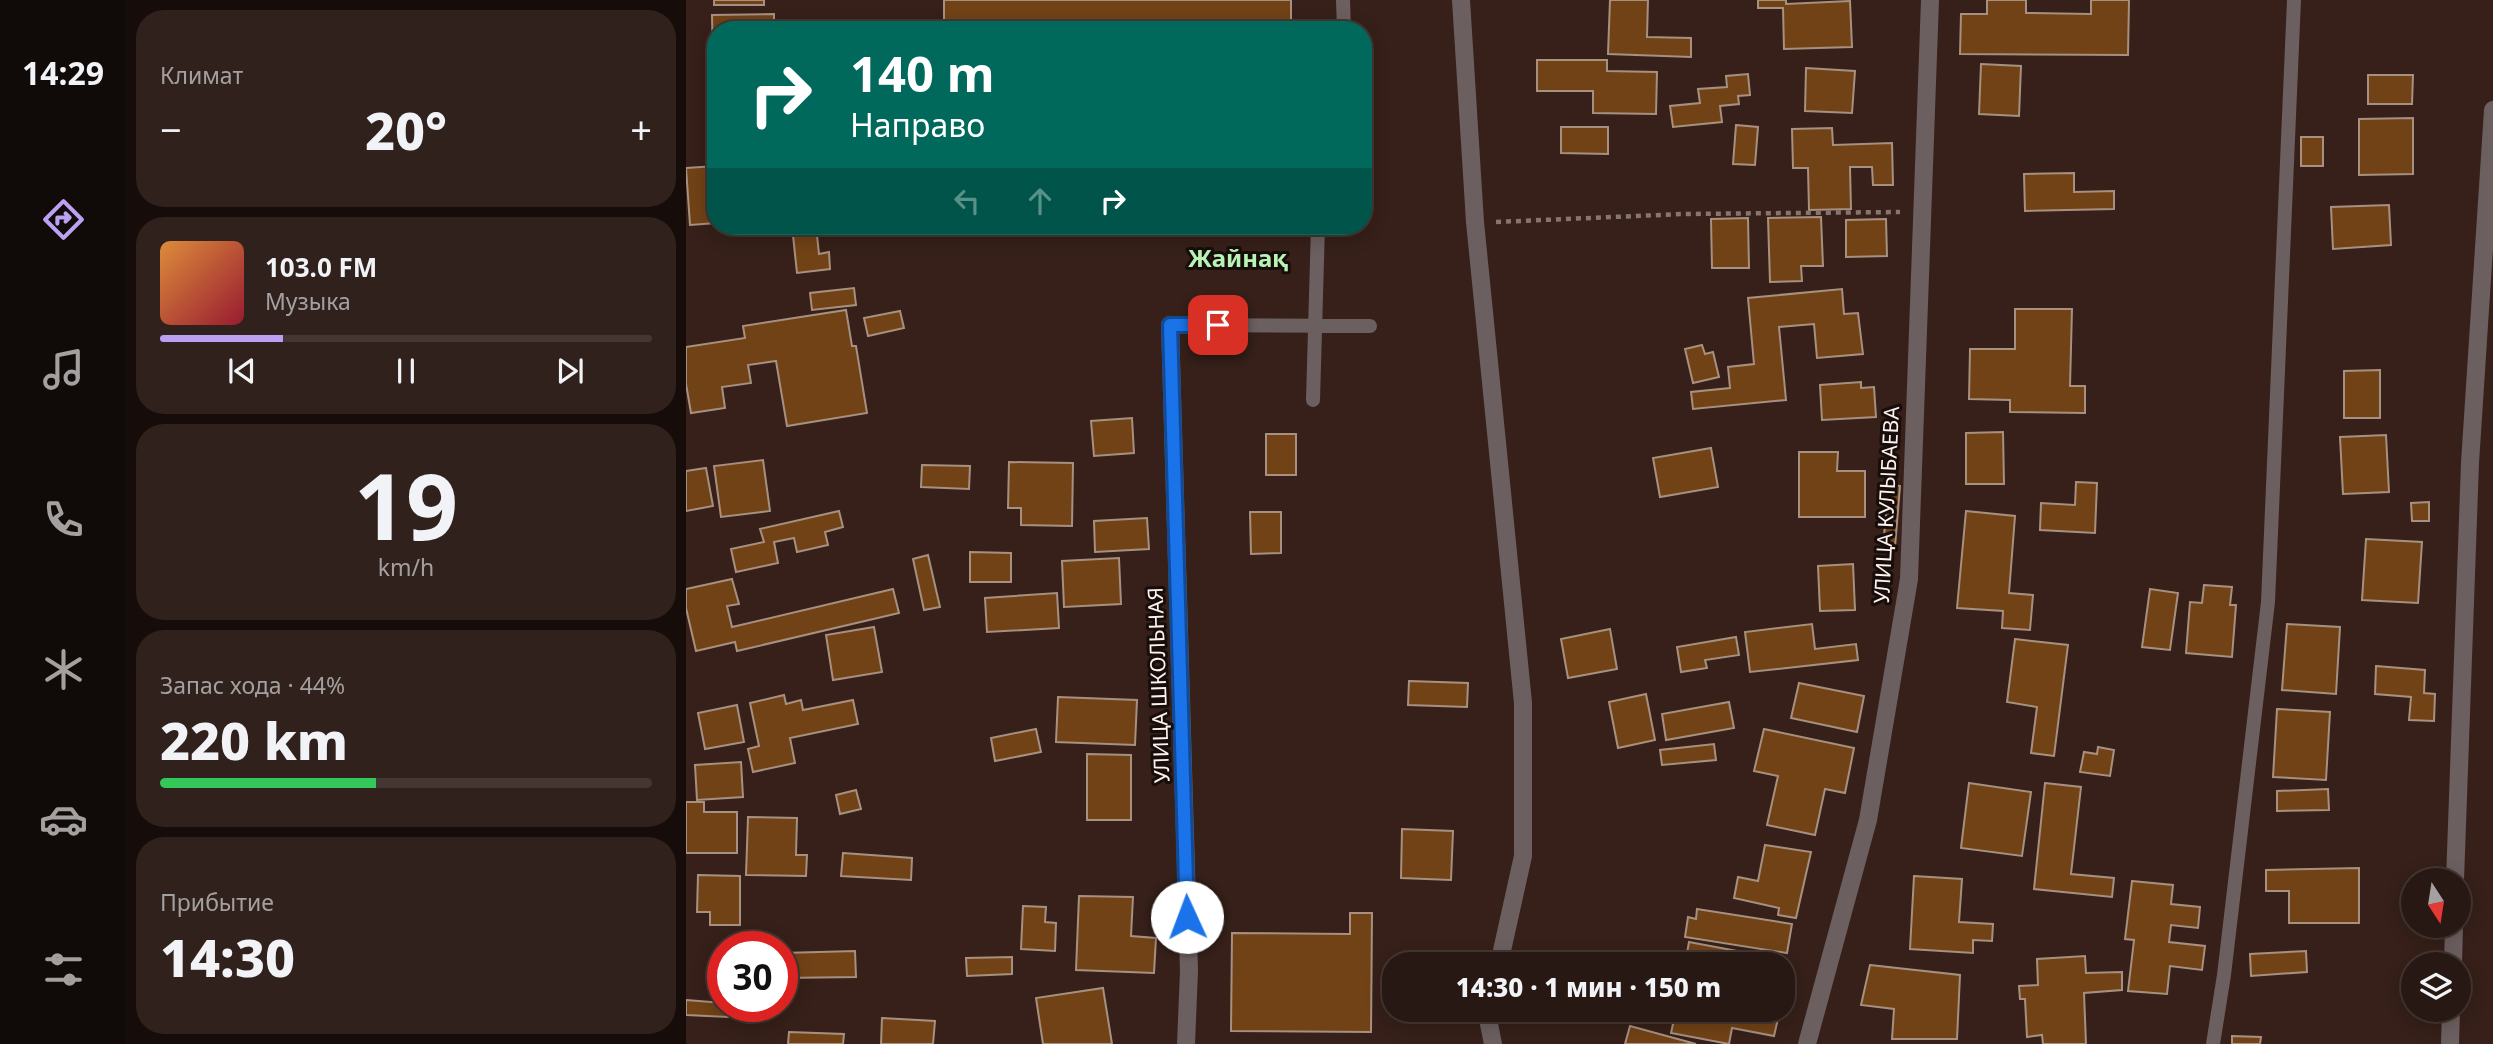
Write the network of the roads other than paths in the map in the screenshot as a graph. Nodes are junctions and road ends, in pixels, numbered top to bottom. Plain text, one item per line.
1 (1343, 0) edge
2 (1461, 0) edge
3 (1930, 0) edge
4 (2294, 0) edge
5 (1344, 21) edge
6 (2493, 110) edge
7 (1318, 235) edge
8 (1170, 325) joint
9 (1313, 326) junction
10 (1370, 326) dead end
11 (1313, 400) dead end
12 (2455, 868) edge
13 (1502, 952) edge
14 (1489, 1022) edge
15 (2451, 1022) edge
16 (1186, 1044) edge
17 (1493, 1044) edge
18 (1807, 1044) edge
19 (2213, 1044) edge
20 (2450, 1044) edge

1 - 5 lane
2 - 13 street
3 - 18 street, УЛИЦА КУЛЫБАЕВА
4 - 19 lane
6 - 12 street
7 - 9 lane
8 - 9 lane
8 - 16 street, УЛИЦА ШКОЛЬНАЯ
9 - 10 lane
9 - 11 lane
14 - 17 street
15 - 20 street

